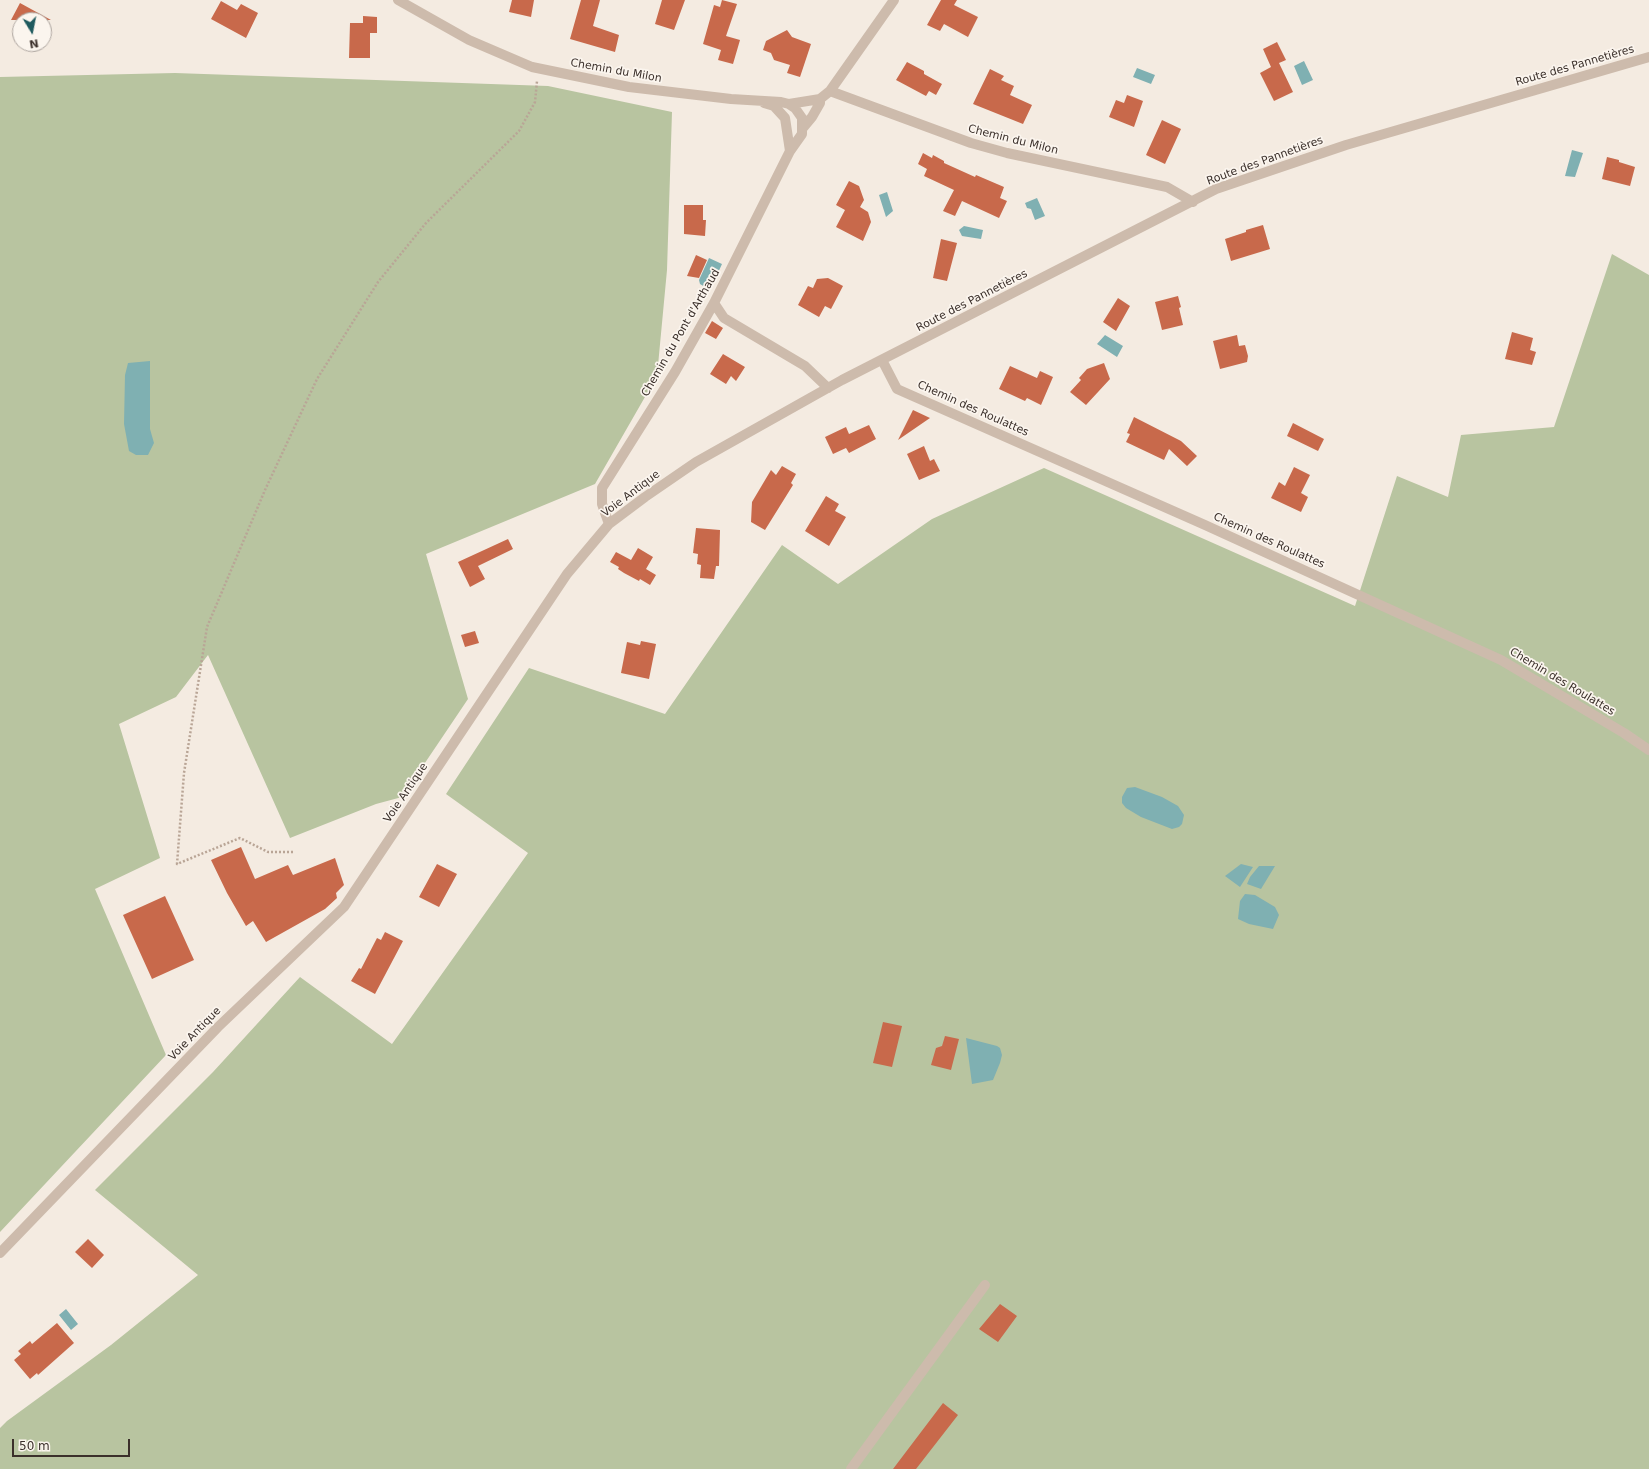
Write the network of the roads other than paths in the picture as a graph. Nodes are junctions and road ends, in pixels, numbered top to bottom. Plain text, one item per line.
1 (398, 0) edge
2 (894, 0) edge
3 (1649, 57) edge
4 (830, 91) junction
5 (820, 99) junction
6 (756, 100) junction
7 (789, 104) junction
8 (802, 129) junction
9 (790, 151) junction
10 (1192, 202) junction
11 (714, 303) junction
12 (882, 360) junction
13 (847, 378) joint
14 (828, 388) junction
15 (609, 524) junction
16 (1649, 750) edge
17 (0, 1253) edge
18 (985, 1285) dead end
19 (852, 1469) edge

1 - 6 street, Chemin du Milon
2 - 4 street
3 - 10 street, Route des Pannetières
4 - 5 street
4 - 10 street, Chemin du Milon
5 - 7 street
5 - 8 street
6 - 7 street, Chemin du Milon
6 - 9 street
7 - 8 street
8 - 9 street
9 - 11 street, Chemin du Pont d'Arthaud
10 - 12 street, Route des Pannetières
11 - 14 street
11 - 15 street, Chemin du Pont d'Arthaud
12 - 13 street, Route des Pannetières
12 - 16 street, Chemin des Roulattes
13 - 14 street, Voie Antique
14 - 15 street, Voie Antique
15 - 17 street, Voie Antique
18 - 19 street

